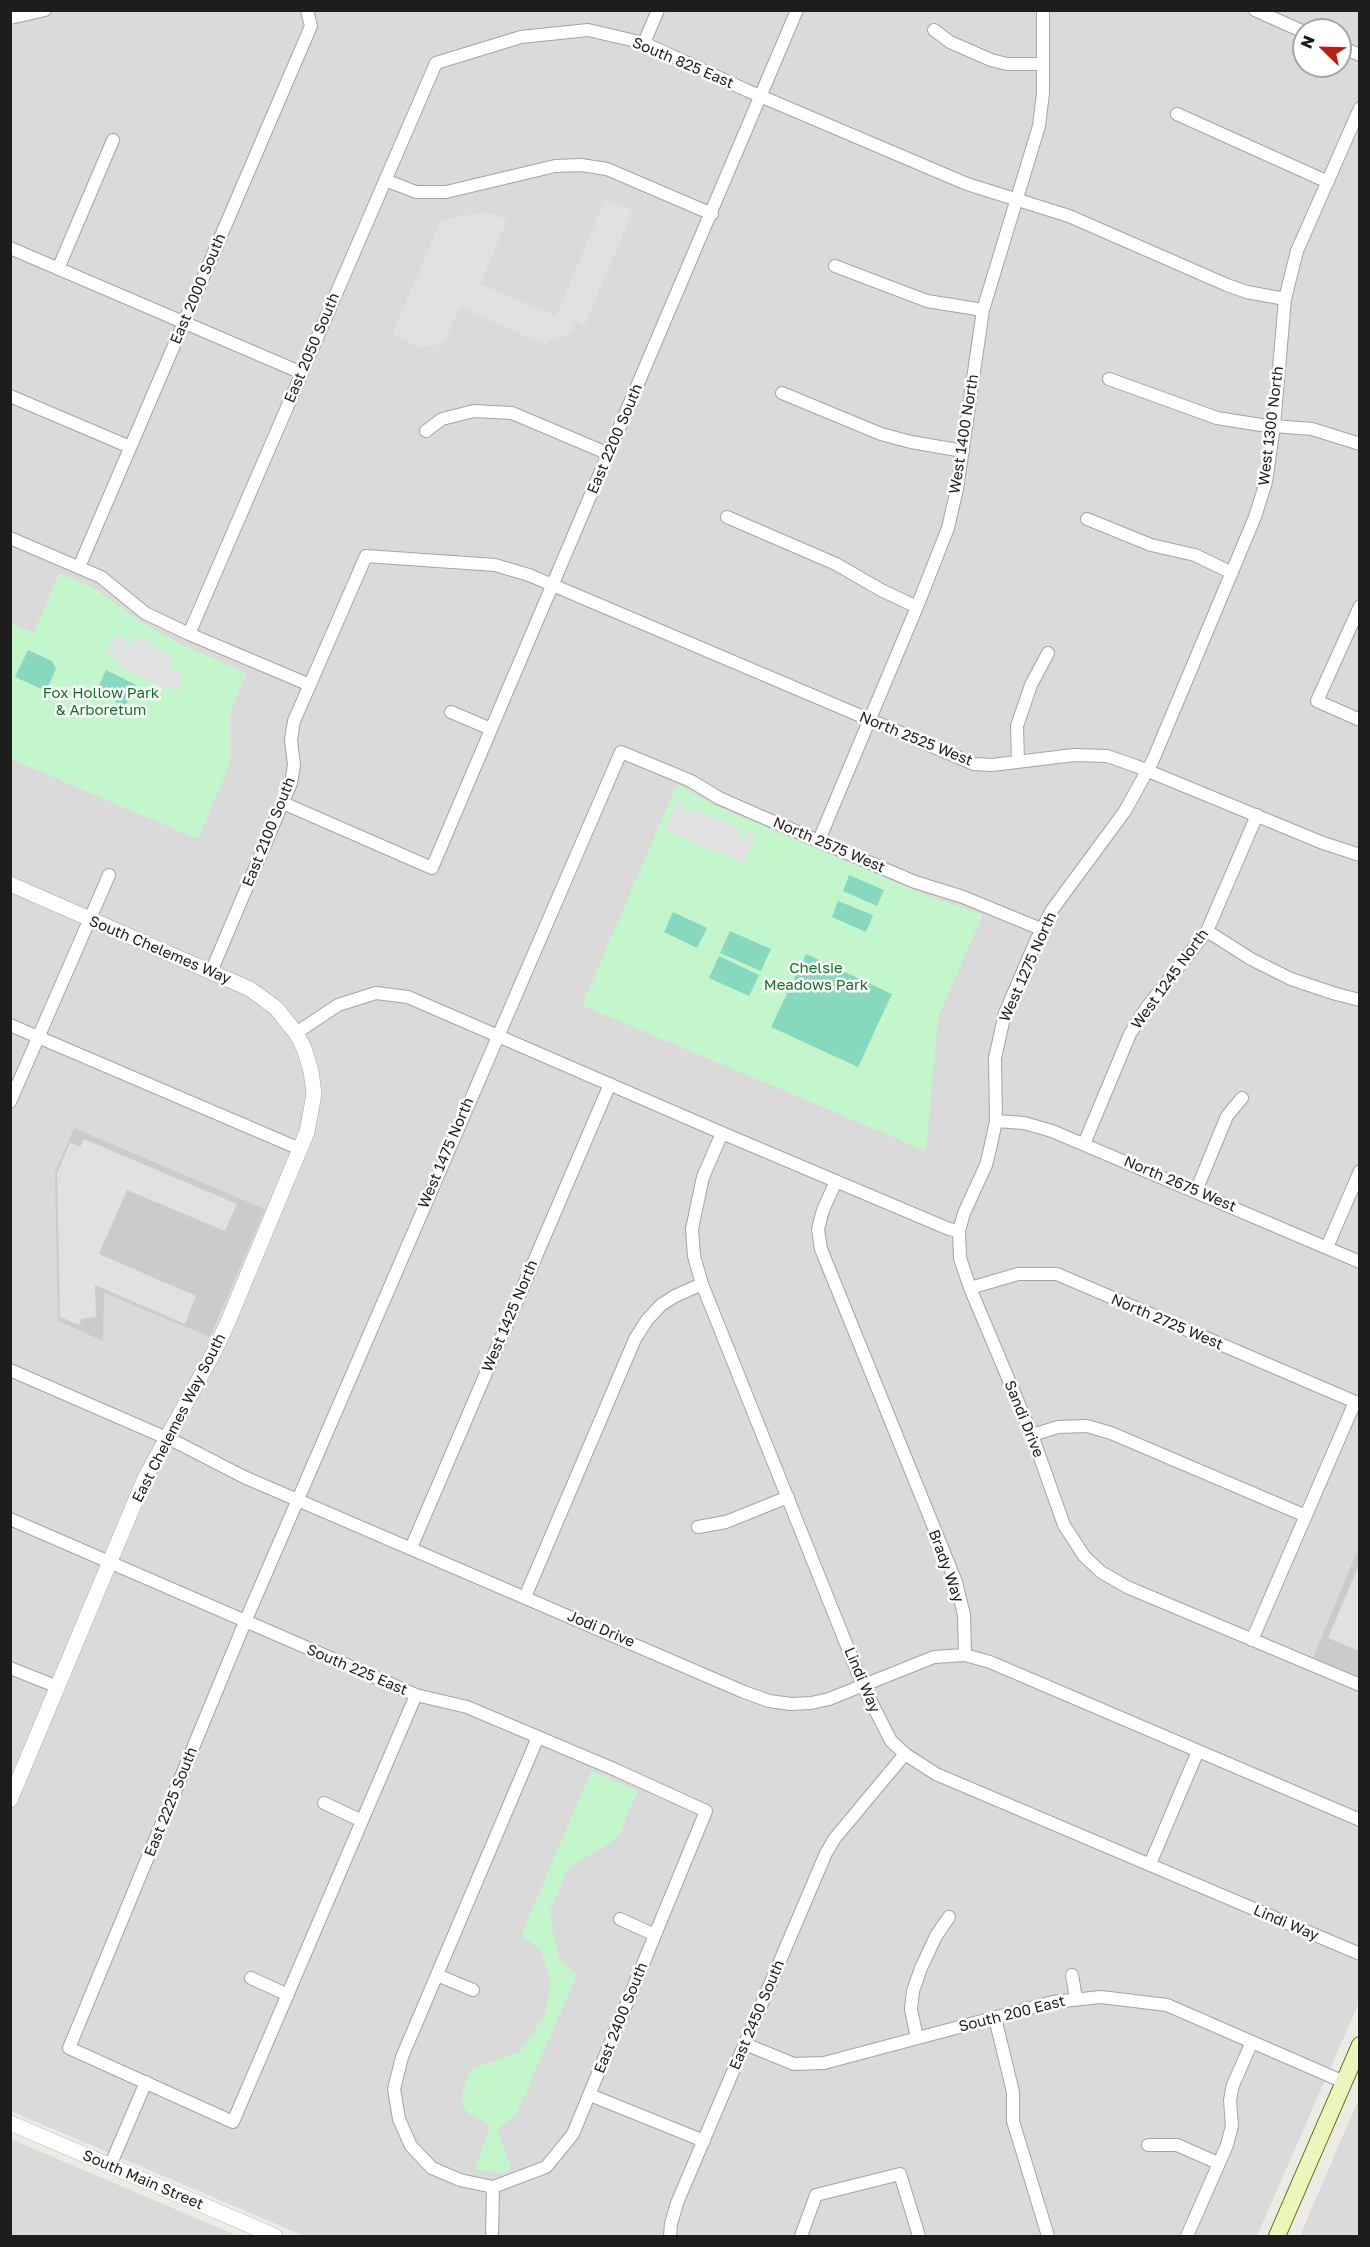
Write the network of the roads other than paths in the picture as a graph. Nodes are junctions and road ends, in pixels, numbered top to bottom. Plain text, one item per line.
1 (45, 10) edge
2 (307, 10) edge
3 (658, 10) edge
4 (798, 10) edge
5 (1043, 10) edge
6 (1255, 10) edge
7 (10, 18) edge
8 (1292, 27) edge
9 (934, 30) dead end
10 (644, 43) junction
11 (436, 63) joint
12 (1043, 64) junction
13 (761, 96) junction
14 (1359, 108) edge
15 (1177, 114) dead end
16 (112, 140) dead end
17 (385, 180) junction
18 (1328, 182) junction
19 (1016, 200) junction
20 (712, 214) junction
21 (10, 248) edge
22 (834, 266) dead end
23 (58, 269) junction
24 (1285, 299) junction
25 (983, 310) junction
26 (184, 322) junction
27 (302, 373) junction
28 (1109, 379) dead end
29 (782, 393) dead end
30 (10, 396) edge
31 (1274, 426) junction
32 (426, 431) dead end
33 (1359, 444) edge
34 (130, 447) junction
35 (963, 451) junction
36 (609, 454) junction
37 (728, 517) dead end
38 (1087, 519) dead end
39 (10, 538) edge
40 (366, 556) joint
41 (79, 567) junction
42 (1232, 573) junction
43 (553, 585) junction
44 (1359, 606) edge
45 (917, 607) junction
46 (189, 634) junction
47 (1048, 653) dead end
48 (310, 685) junction
49 (451, 712) dead end
50 (868, 720) junction
51 (1359, 720) edge
52 (491, 729) junction
53 (621, 752) joint
54 (1018, 762) junction
55 (1148, 771) junction
56 (283, 803) junction
57 (1257, 815) junction
58 (819, 840) junction
59 (1359, 855) edge
60 (109, 875) dead end
61 (10, 884) edge
62 (90, 920) junction
63 (1041, 929) junction
64 (1207, 931) junction
65 (211, 972) junction
66 (1359, 1000) edge
67 (10, 1026) edge
68 (296, 1033) junction
69 (497, 1036) junction
70 (38, 1037) junction
71 (610, 1084) junction
72 (1242, 1098) dead end
73 (10, 1102) edge
74 (996, 1121) junction
75 (722, 1133) junction
76 (1084, 1144) junction
77 (300, 1149) junction
78 (1359, 1171) edge
79 (836, 1181) junction
80 (1196, 1191) junction
81 (959, 1231) junction
82 (1327, 1247) junction
83 (1359, 1262) edge
84 (702, 1284) junction
85 (970, 1288) junction
86 (10, 1370) edge
87 (1357, 1403) edge
88 (1032, 1435) junction
89 (167, 1438) junction
90 (788, 1497) junction
91 (298, 1500) junction
92 (1306, 1516) junction
93 (10, 1520) edge
94 (698, 1527) dead end
95 (411, 1548) junction
96 (274, 1556) joint
97 (111, 1563) junction
98 (525, 1597) junction
99 (245, 1622) junction
100 (1252, 1640) junction
101 (965, 1655) junction
102 (10, 1668) edge
103 (1359, 1685) edge
104 (863, 1686) junction
105 (58, 1687) junction
106 (416, 1695) junction
107 (538, 1737) junction
108 (1198, 1751) junction
109 (904, 1754) junction
110 (10, 1800) edge
111 (324, 1803) dead end
112 (706, 1811) joint
113 (1359, 1820) edge
114 (362, 1821) junction
115 (1150, 1864) junction
116 (949, 1917) dead end
117 (620, 1919) dead end
118 (655, 1935) junction
119 (1359, 1954) edge
120 (437, 1975) junction
121 (1072, 1975) dead end
122 (251, 1978) dead end
123 (473, 1990) dead end
124 (288, 1995) junction
125 (1076, 1998) junction
126 (995, 2018) junction
127 (917, 2038) junction
128 (1252, 2042) junction
129 (745, 2044) junction
130 (1359, 2045) edge
131 (146, 2082) junction
132 (1344, 2082) junction
133 (590, 2095) junction
134 (10, 2123) edge
135 (704, 2141) junction
136 (1148, 2145) dead end
137 (1218, 2163) junction
138 (110, 2166) junction
139 (493, 2187) junction
140 (275, 2236) edge
141 (492, 2236) edge
142 (670, 2236) edge
143 (801, 2236) edge
144 (919, 2236) edge
145 (1048, 2236) edge
146 (1187, 2236) edge
147 (1277, 2236) edge

1 - 7 street
2 - 26 street, East 2000 South
3 - 10 street
4 - 13 street, East 2200 South
5 - 12 street, West 1400 North
6 - 8 street
9 - 12 street
10 - 11 street, South 825 East
10 - 13 street, South 825 East
11 - 17 street, East 2050 South
12 - 19 street, West 1400 North
13 - 19 street, South 825 East
13 - 20 street, East 2200 South
14 - 18 street, West 1300 North
15 - 18 street
16 - 23 street
17 - 20 street
17 - 27 street, East 2050 South
18 - 24 street, West 1300 North
19 - 24 street, South 825 East
19 - 25 street, West 1400 North
20 - 36 street, East 2200 South
21 - 23 street
22 - 25 street
23 - 26 street
24 - 31 street, West 1300 North
25 - 35 street, West 1400 North
26 - 27 street
26 - 34 street, East 2000 South
27 - 46 street, East 2050 South
28 - 31 street
29 - 35 street
30 - 34 street
31 - 33 street
31 - 42 street, West 1300 North
32 - 36 street
34 - 41 street, East 2000 South
35 - 45 street, West 1400 North
36 - 43 street, East 2200 South
37 - 45 street
38 - 42 street
39 - 41 street
40 - 43 street, North 2525 West
40 - 48 street, East 2100 South
41 - 46 street
42 - 55 street, West 1300 North
43 - 50 street, North 2525 West
43 - 52 street, East 2200 South
44 - 51 street
45 - 50 street, West 1400 North
46 - 48 street
47 - 54 street
48 - 56 street, East 2100 South
49 - 52 street
50 - 54 street, North 2525 West
50 - 58 street, West 1400 North
52 - 56 street, East 2200 South
53 - 58 street, North 2575 West
53 - 69 street, West 1475 North
54 - 55 street, North 2525 West
55 - 57 street, North 2525 West
55 - 63 street, West 1275 North
56 - 65 street, East 2100 South
57 - 59 street, North 2525 West
57 - 64 street, West 1245 North
58 - 63 street, North 2575 West
60 - 62 street
61 - 62 street, South Chelemes Way
62 - 65 street, South Chelemes Way
62 - 70 street
63 - 74 street, West 1275 North
64 - 66 street
64 - 76 street, West 1245 North
65 - 68 street, South Chelemes Way
67 - 70 street
68 - 69 street
68 - 77 street, East Chelemes Way South
69 - 71 street
69 - 91 street, West 1475 North
70 - 73 street
70 - 77 street
71 - 75 street
71 - 95 street, West 1425 North
72 - 80 street
74 - 76 street, North 2675 West
74 - 81 street, West 1275 North
75 - 79 street
75 - 84 street, Lindi Way
76 - 80 street, North 2675 West
77 - 89 street, East Chelemes Way South
78 - 82 street
79 - 81 street
79 - 101 street, Brady Way
80 - 82 street, North 2675 West
81 - 85 street, Sandi Drive
82 - 83 street, North 2675 West
84 - 90 street, Lindi Way
84 - 98 street
85 - 87 street, North 2725 West
85 - 88 street, Sandi Drive
86 - 89 street, Jodi Drive
87 - 92 street
88 - 92 street
88 - 100 street, Sandi Drive
89 - 91 street, Jodi Drive
89 - 97 street, East Chelemes Way South
90 - 94 street
90 - 104 street, Lindi Way
91 - 95 street, Jodi Drive
91 - 96 street, West 1475 North
92 - 100 street
93 - 97 street, South 225 East
95 - 98 street, Jodi Drive
96 - 99 street, East 2225 South
97 - 99 street, South 225 East
97 - 105 street, East Chelemes Way South
98 - 104 street, Jodi Drive
99 - 106 street, South 225 East
99 - 131 street, East 2225 South
100 - 103 street, Sandi Drive
101 - 104 street, Jodi Drive
101 - 108 street
102 - 105 street
104 - 109 street, Lindi Way
105 - 110 street, East Chelemes Way South
106 - 107 street, South 225 East
106 - 114 street
107 - 112 street, South 225 East
107 - 120 street
108 - 113 street
108 - 115 street
109 - 115 street, Lindi Way
109 - 129 street, East 2450 South
111 - 114 street
112 - 118 street, East 2400 South
114 - 124 street
115 - 119 street, Lindi Way
116 - 127 street
117 - 118 street
118 - 133 street, East 2400 South
120 - 123 street
120 - 139 street
121 - 125 street
122 - 124 street
124 - 131 street
125 - 126 street, South 200 East
125 - 128 street, South 200 East
126 - 127 street, South 200 East
126 - 145 street
127 - 129 street, South 200 East
128 - 132 street, South 200 East
128 - 137 street
129 - 135 street, East 2450 South
130 - 132 main road
131 - 138 street
132 - 147 main road
133 - 135 street
133 - 139 street, East 2400 South
134 - 138 street, South Main Street
135 - 142 street, East 2450 South
136 - 137 street
137 - 146 street
138 - 140 street, South Main Street
139 - 141 street
143 - 144 street

